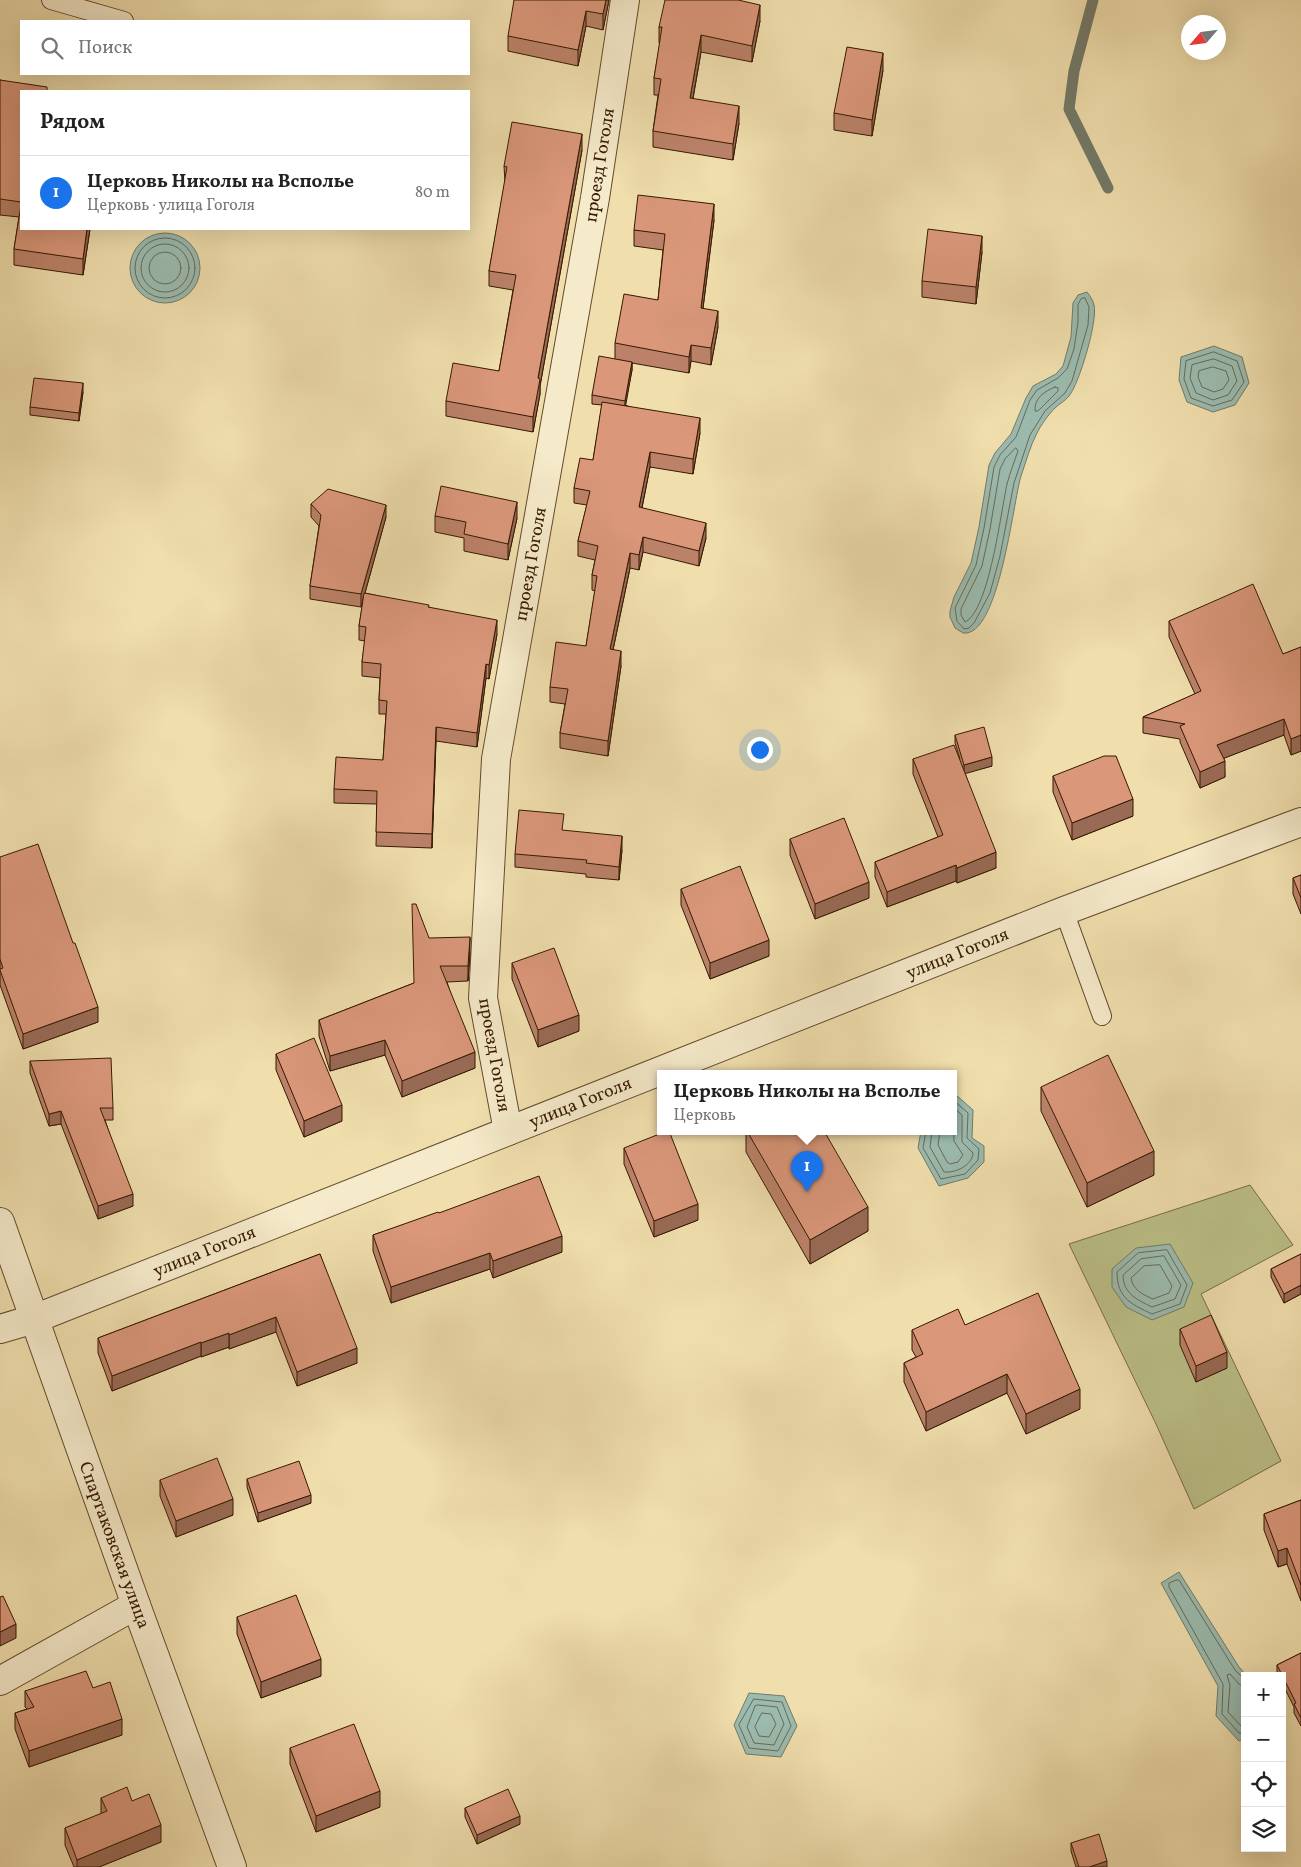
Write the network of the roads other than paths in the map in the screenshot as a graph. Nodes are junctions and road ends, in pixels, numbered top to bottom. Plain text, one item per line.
1 (51, 0) edge
2 (625, 0) edge
3 (121, 20) edge
4 (1301, 822) edge
5 (1064, 911) junction
6 (1102, 1016) dead end
7 (662, 1070) edge
8 (657, 1072) edge
9 (508, 1131) junction
10 (0, 1222) edge
11 (34, 1318) junction
12 (0, 1329) edge
13 (136, 1604) junction
14 (0, 1681) edge
15 (232, 1867) edge

1 - 3 lane
2 - 9 street, проезд Гоголя
4 - 5 street, улица Гоголя
5 - 6 lane
5 - 7 street, улица Гоголя
8 - 9 street, улица Гоголя
9 - 11 street, улица Гоголя
10 - 11 street, Спартаковская улица
11 - 12 street, улица Гоголя
11 - 13 street, Спартаковская улица
13 - 14 street
13 - 15 street, Спартаковская улица

